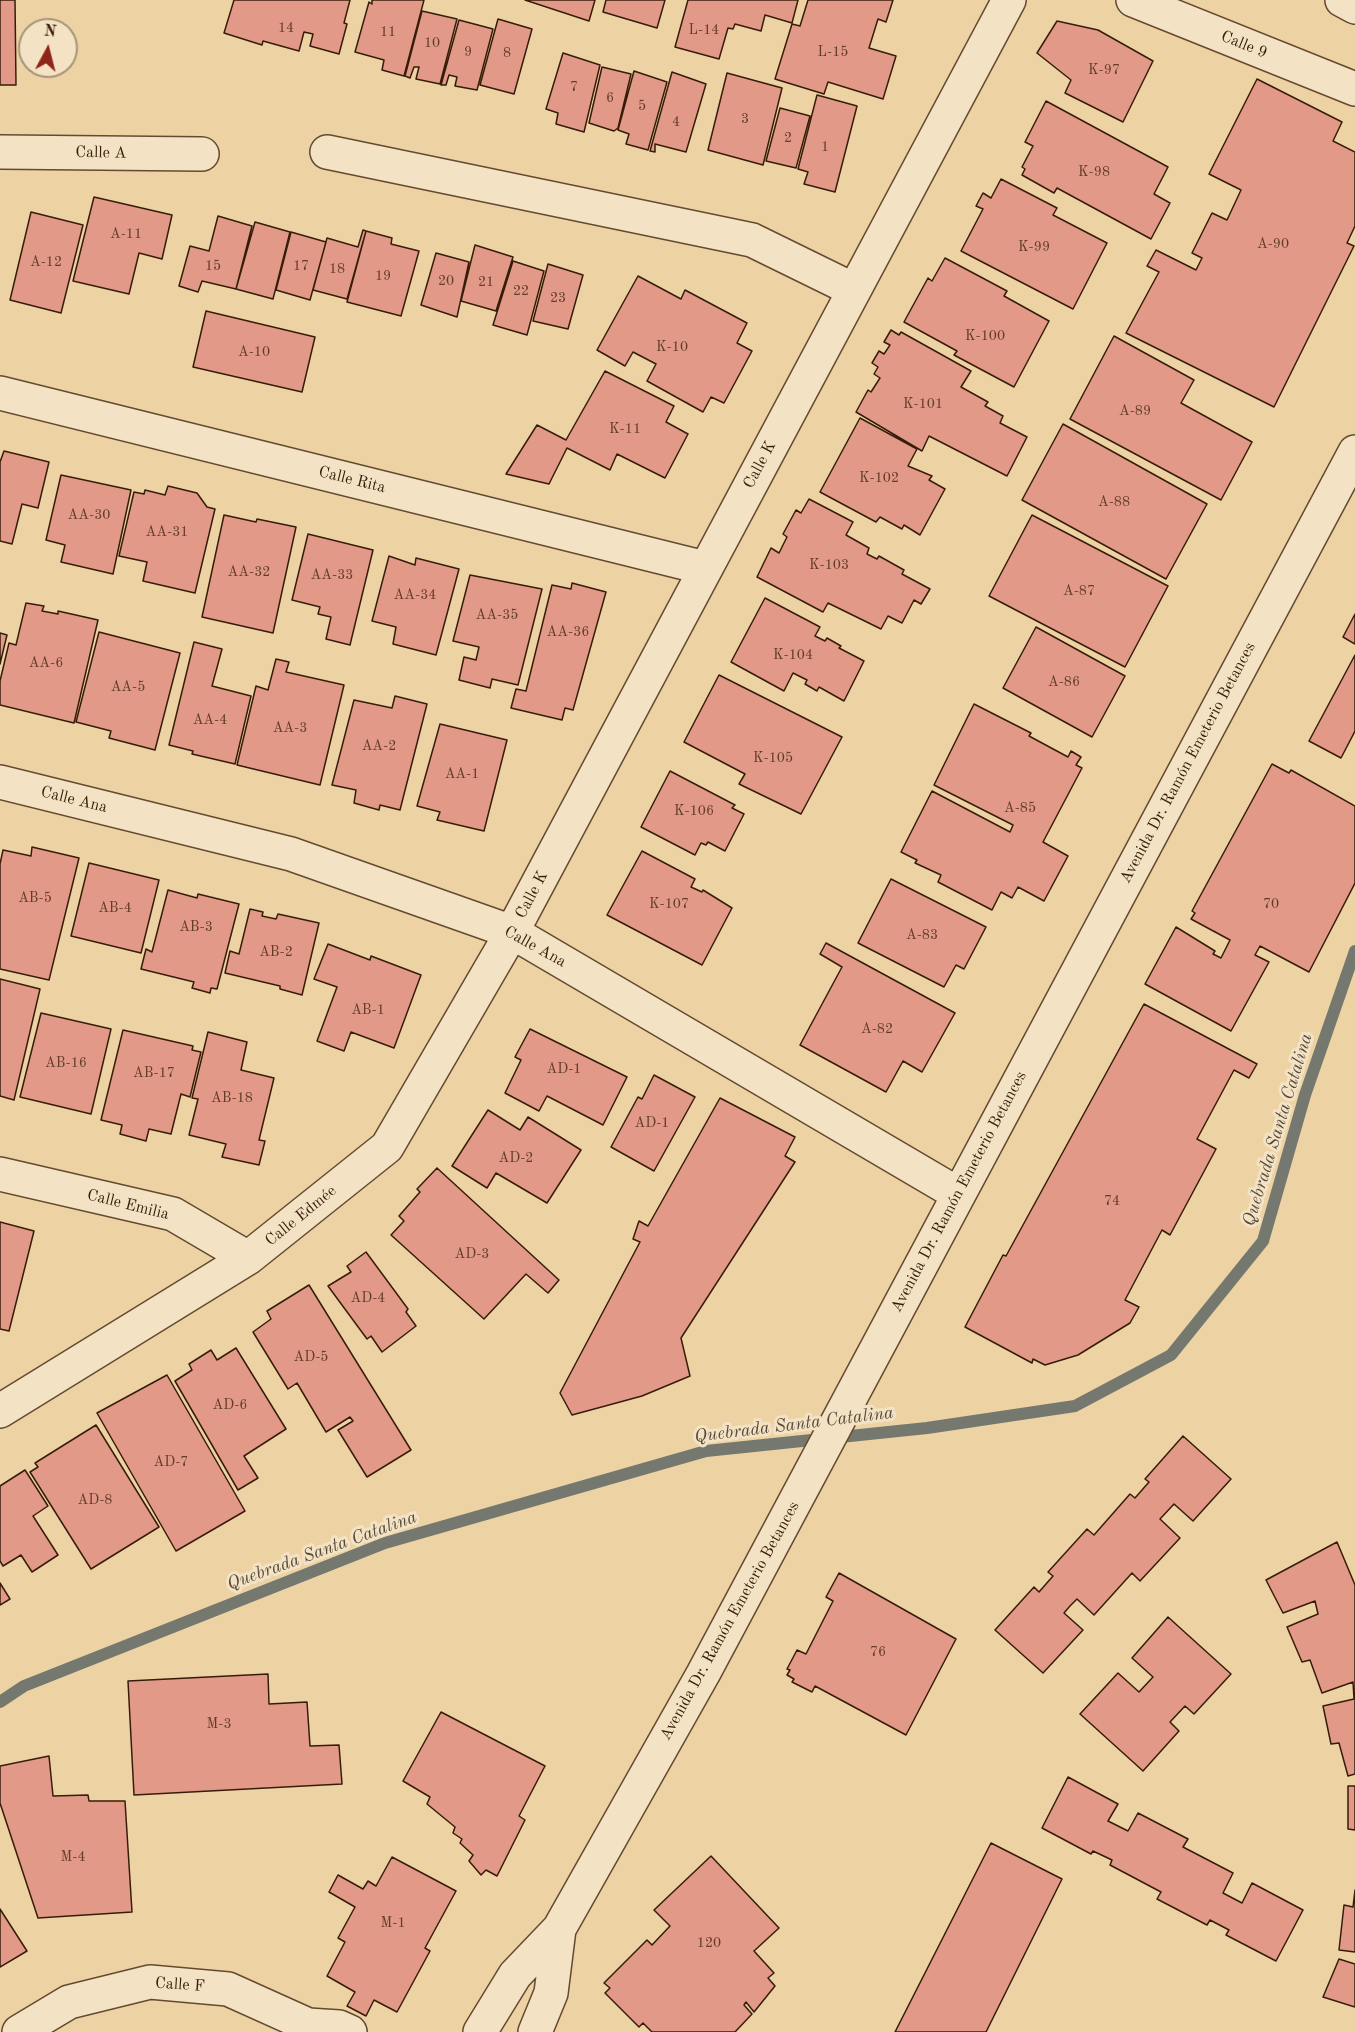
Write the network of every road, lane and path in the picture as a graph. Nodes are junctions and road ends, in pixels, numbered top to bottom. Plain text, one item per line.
1 (1009, 0) edge
2 (1133, 0) edge
3 (1342, 0) edge
4 (1355, 7) edge
5 (1355, 89) edge
6 (0, 152) edge
7 (327, 152) dead end
8 (202, 154) dead end
9 (854, 290) junction
10 (0, 393) edge
11 (1355, 452) edge
12 (705, 568) junction
13 (0, 782) edge
14 (512, 932) junction
15 (0, 1174) edge
16 (958, 1194) junction
17 (248, 1258) junction
18 (0, 1411) edge
19 (559, 1929) junction
20 (311, 2029) edge
21 (19, 2032) edge
22 (350, 2032) edge
23 (480, 2032) edge
24 (535, 2032) edge

1 - 9 street, Calle K
2 - 5 street, Calle 9
3 - 4 street
6 - 8 street, Calle A
7 - 9 street
9 - 12 street, Calle K
10 - 12 street, Calle Rita
11 - 16 street, Avenida Dr. Ramón Emeterio Betances
12 - 14 street, Calle K
13 - 14 street, Calle Ana
14 - 16 street, Calle Ana
14 - 17 street, Calle Edmée
15 - 17 street, Calle Emilia
16 - 19 street, Avenida Dr. Ramón Emeterio Betances
17 - 18 street, Calle Edmée
19 - 23 street, Avenida Dr. Ramón Emeterio Betances
19 - 24 street, Avenida Dr. Ramón Emeterio Betances
20 - 21 street, Calle F
20 - 22 street, Calle F

